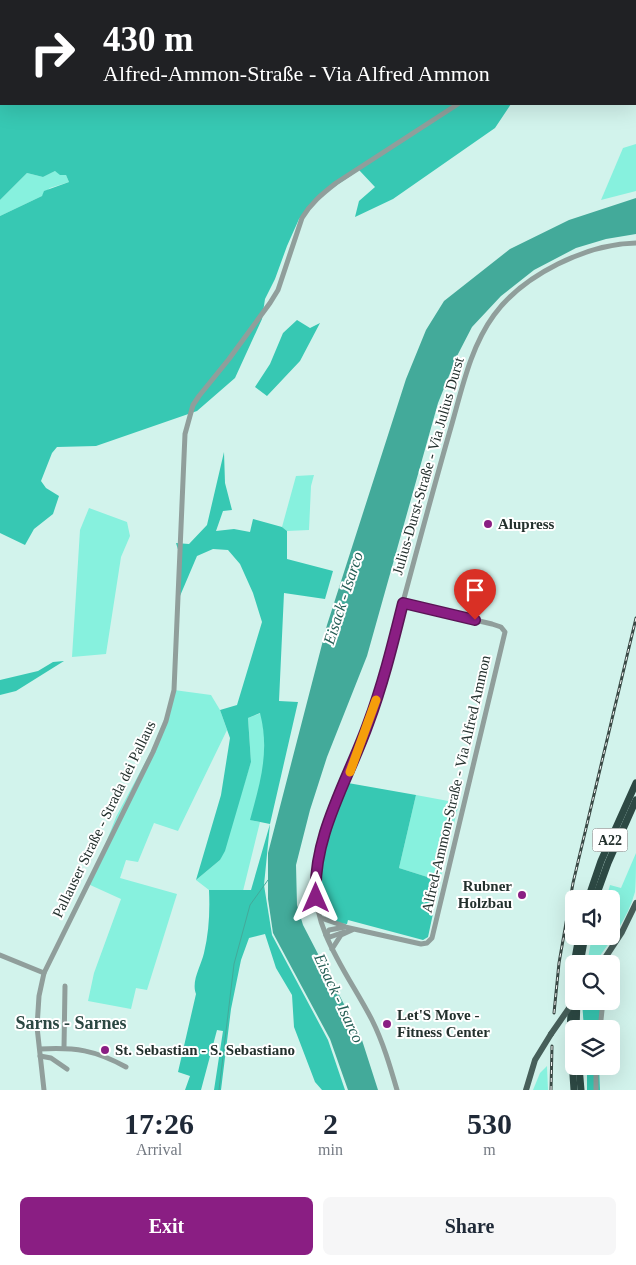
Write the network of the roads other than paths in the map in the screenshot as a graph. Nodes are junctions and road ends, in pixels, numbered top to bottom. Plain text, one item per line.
1 (456, 105) edge
2 (636, 243) edge
3 (403, 603) junction
4 (636, 783) edge
5 (636, 800) edge
6 (591, 890) edge
7 (598, 890) edge
8 (636, 903) edge
9 (321, 918) junction
10 (345, 929) junction
11 (326, 935) junction
12 (332, 949) junction
13 (0, 955) edge
14 (609, 955) edge
15 (44, 973) junction
16 (64, 986) dead end
17 (569, 1010) edge
18 (571, 1010) edge
19 (64, 1048) junction
20 (40, 1050) junction
21 (40, 1056) junction
22 (126, 1067) dead end
23 (68, 1069) dead end
24 (579, 1075) edge
25 (596, 1075) edge
26 (44, 1090) edge
27 (397, 1090) edge
28 (526, 1090) edge
29 (574, 1090) edge
30 (581, 1090) edge
31 (596, 1090) edge

1 - 15 street, Pallauser Straße - Strada dei Pallaus
2 - 3 street, Julius-Durst-Straße - Via Julius Durst
3 - 9 street, Julius-Durst-Straße - Via Julius Durst
3 - 10 street, Alfred-Ammon-Straße - Via Alfred Ammon
4 - 6 highway, A22
5 - 7 highway, A22
8 - 14 main road
9 - 10 street
9 - 11 street, Julius-Durst-Straße - Via Julius Durst
10 - 11 street, Alfred-Ammon-Straße - Via Alfred Ammon
10 - 12 street, Alfred-Ammon-Straße - Via Alfred Ammon
11 - 12 street, Julius-Durst-Straße - Via Julius Durst
12 - 27 street, Julius-Durst-Straße - Via Julius Durst
13 - 15 street
15 - 20 street, Pallauser Straße - Strada dei Pallaus
16 - 19 street
17 - 28 main road, bridge
18 - 29 highway
19 - 20 street
19 - 22 street
20 - 21 street, Pallauser Straße - Strada dei Pallaus
21 - 23 street
21 - 26 street, Pallauser Straße - Strada dei Pallaus
24 - 30 highway
25 - 31 street

